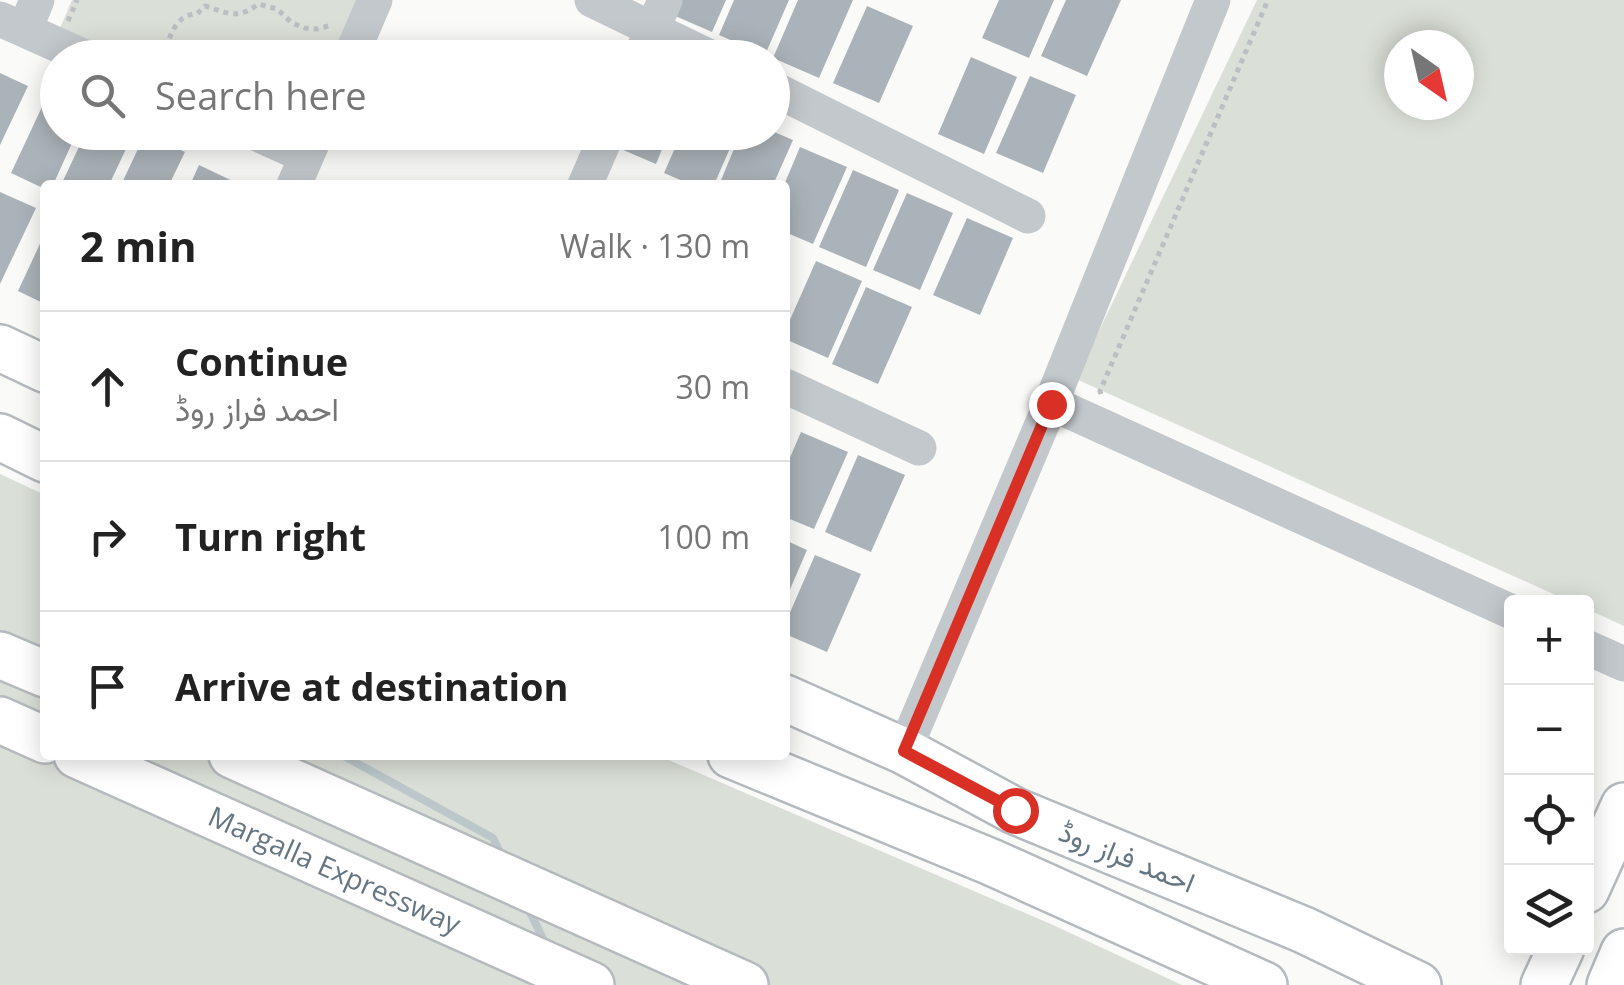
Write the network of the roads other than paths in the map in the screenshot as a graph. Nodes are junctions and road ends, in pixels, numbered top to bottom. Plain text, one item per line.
1 (375, 0) edge
2 (592, 0) edge
3 (1213, 0) edge
4 (20, 16) edge
5 (653, 28) edge
6 (58, 40) edge
7 (358, 40) edge
8 (677, 40) edge
9 (790, 97) edge
10 (600, 150) edge
11 (587, 180) edge
12 (1028, 216) dead end
13 (0, 348) edge
14 (40, 366) edge
15 (790, 388) edge
16 (1051, 404) junction
17 (0, 437) edge
18 (919, 448) dead end
19 (40, 456) edge
20 (1504, 608) edge
21 (1594, 650) edge
22 (0, 654) edge
23 (1624, 664) edge
24 (40, 672) edge
25 (790, 700) edge
26 (0, 720) edge
27 (40, 738) edge
28 (904, 751) junction
29 (89, 760) edge
30 (243, 760) edge
31 (743, 760) edge
32 (1624, 806) edge
33 (1015, 810) junction
34 (991, 862) junction
35 (1594, 872) edge
36 (1624, 952) edge
37 (1558, 955) edge
38 (592, 985) edge
39 (746, 985) edge
40 (1264, 985) edge
41 (1418, 985) edge
42 (1544, 985) edge
43 (1610, 985) edge

1 - 7 street
2 - 5 street
3 - 16 street
4 - 6 street
5 - 8 street
9 - 12 street
10 - 11 street
13 - 14 main road
15 - 18 street
16 - 20 street
16 - 28 street
17 - 19 main road
21 - 23 street
22 - 24 main road
25 - 28 main road, احمد فراز روڈ
26 - 27 main road
28 - 33 main road, احمد فراز روڈ
29 - 38 main road, Margalla Expressway
30 - 39 main road
31 - 34 main road, احمد فراز روڈ
32 - 35 main road
33 - 34 main road
33 - 41 main road, احمد فراز روڈ
34 - 40 main road, احمد فراز روڈ
36 - 43 main road
37 - 42 main road

